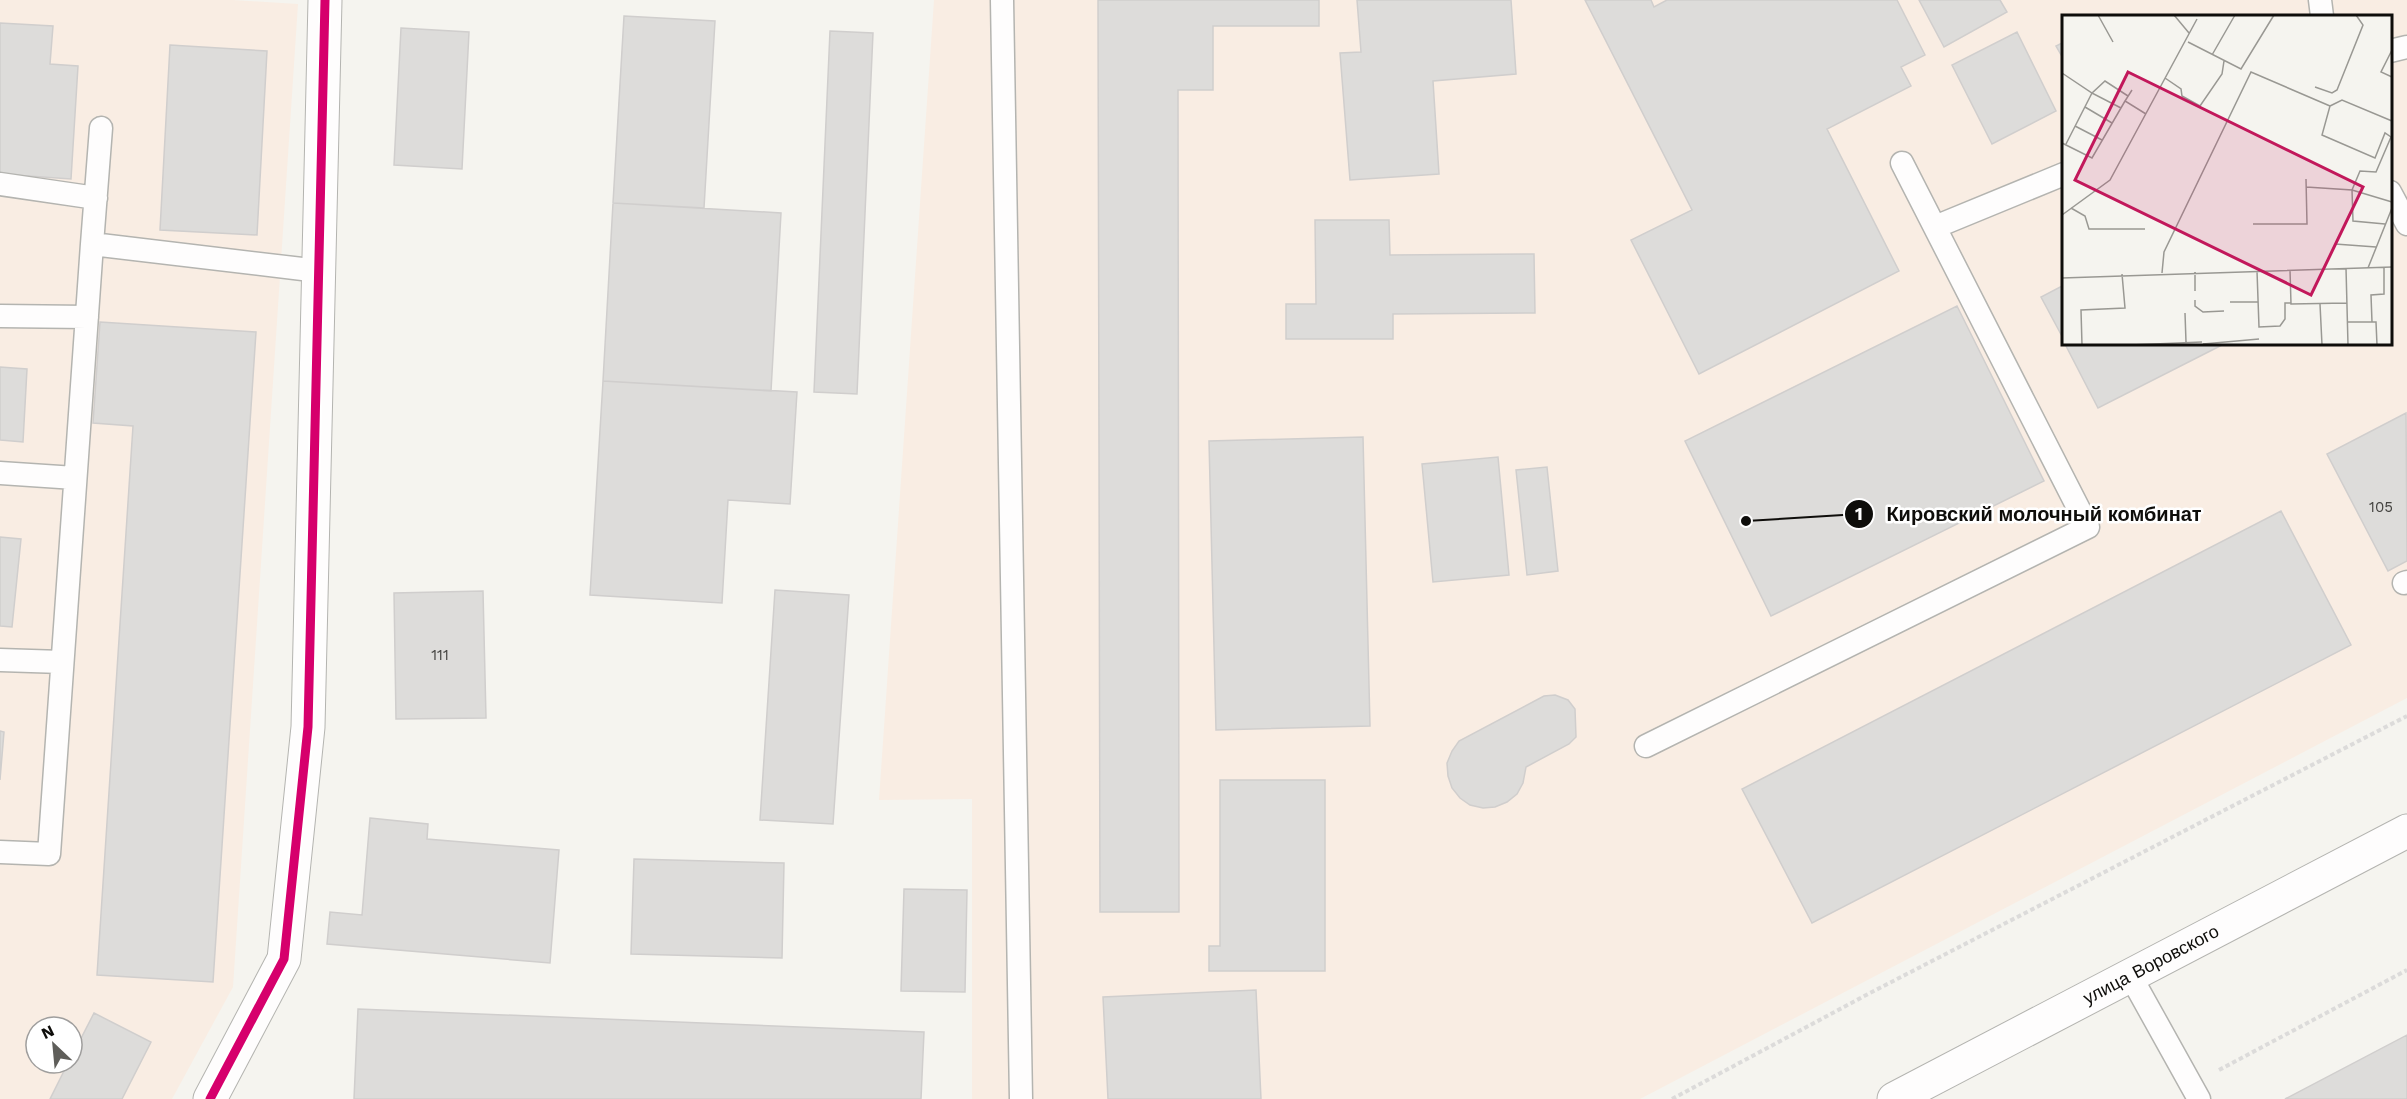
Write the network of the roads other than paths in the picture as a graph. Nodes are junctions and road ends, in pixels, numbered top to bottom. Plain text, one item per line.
1 (325, 0) edge
2 (1002, 0) edge
3 (2320, 0) edge
4 (2322, 15) edge
5 (2407, 47) edge
6 (2392, 51) edge
7 (101, 128) dead end
8 (1902, 163) dead end
9 (2062, 175) edge
10 (0, 184) edge
11 (2392, 194) edge
12 (96, 198) junction
13 (2407, 224) edge
14 (1935, 227) junction
15 (92, 244) junction
16 (319, 271) junction
17 (0, 316) edge
18 (87, 317) junction
19 (0, 473) edge
20 (75, 478) junction
21 (0, 660) edge
22 (62, 662) junction
23 (1646, 746) dead end
24 (2407, 831) edge
25 (0, 852) edge
26 (2130, 975) junction
27 (2195, 1092) edge
28 (210, 1099) edge
29 (1021, 1099) edge
30 (1894, 1099) edge

1 - 16 street
2 - 29 lane
3 - 4 lane
5 - 6 lane
7 - 12 lane
8 - 14 lane
9 - 14 lane
10 - 12 lane
11 - 13 lane
12 - 15 lane
14 - 23 lane
15 - 16 lane
15 - 18 lane
16 - 28 street
17 - 18 lane
18 - 20 lane
19 - 20 lane
20 - 22 lane
21 - 22 lane
22 - 25 lane
24 - 26 street, улица Воровского
26 - 27 lane
26 - 30 street, улица Воровского

